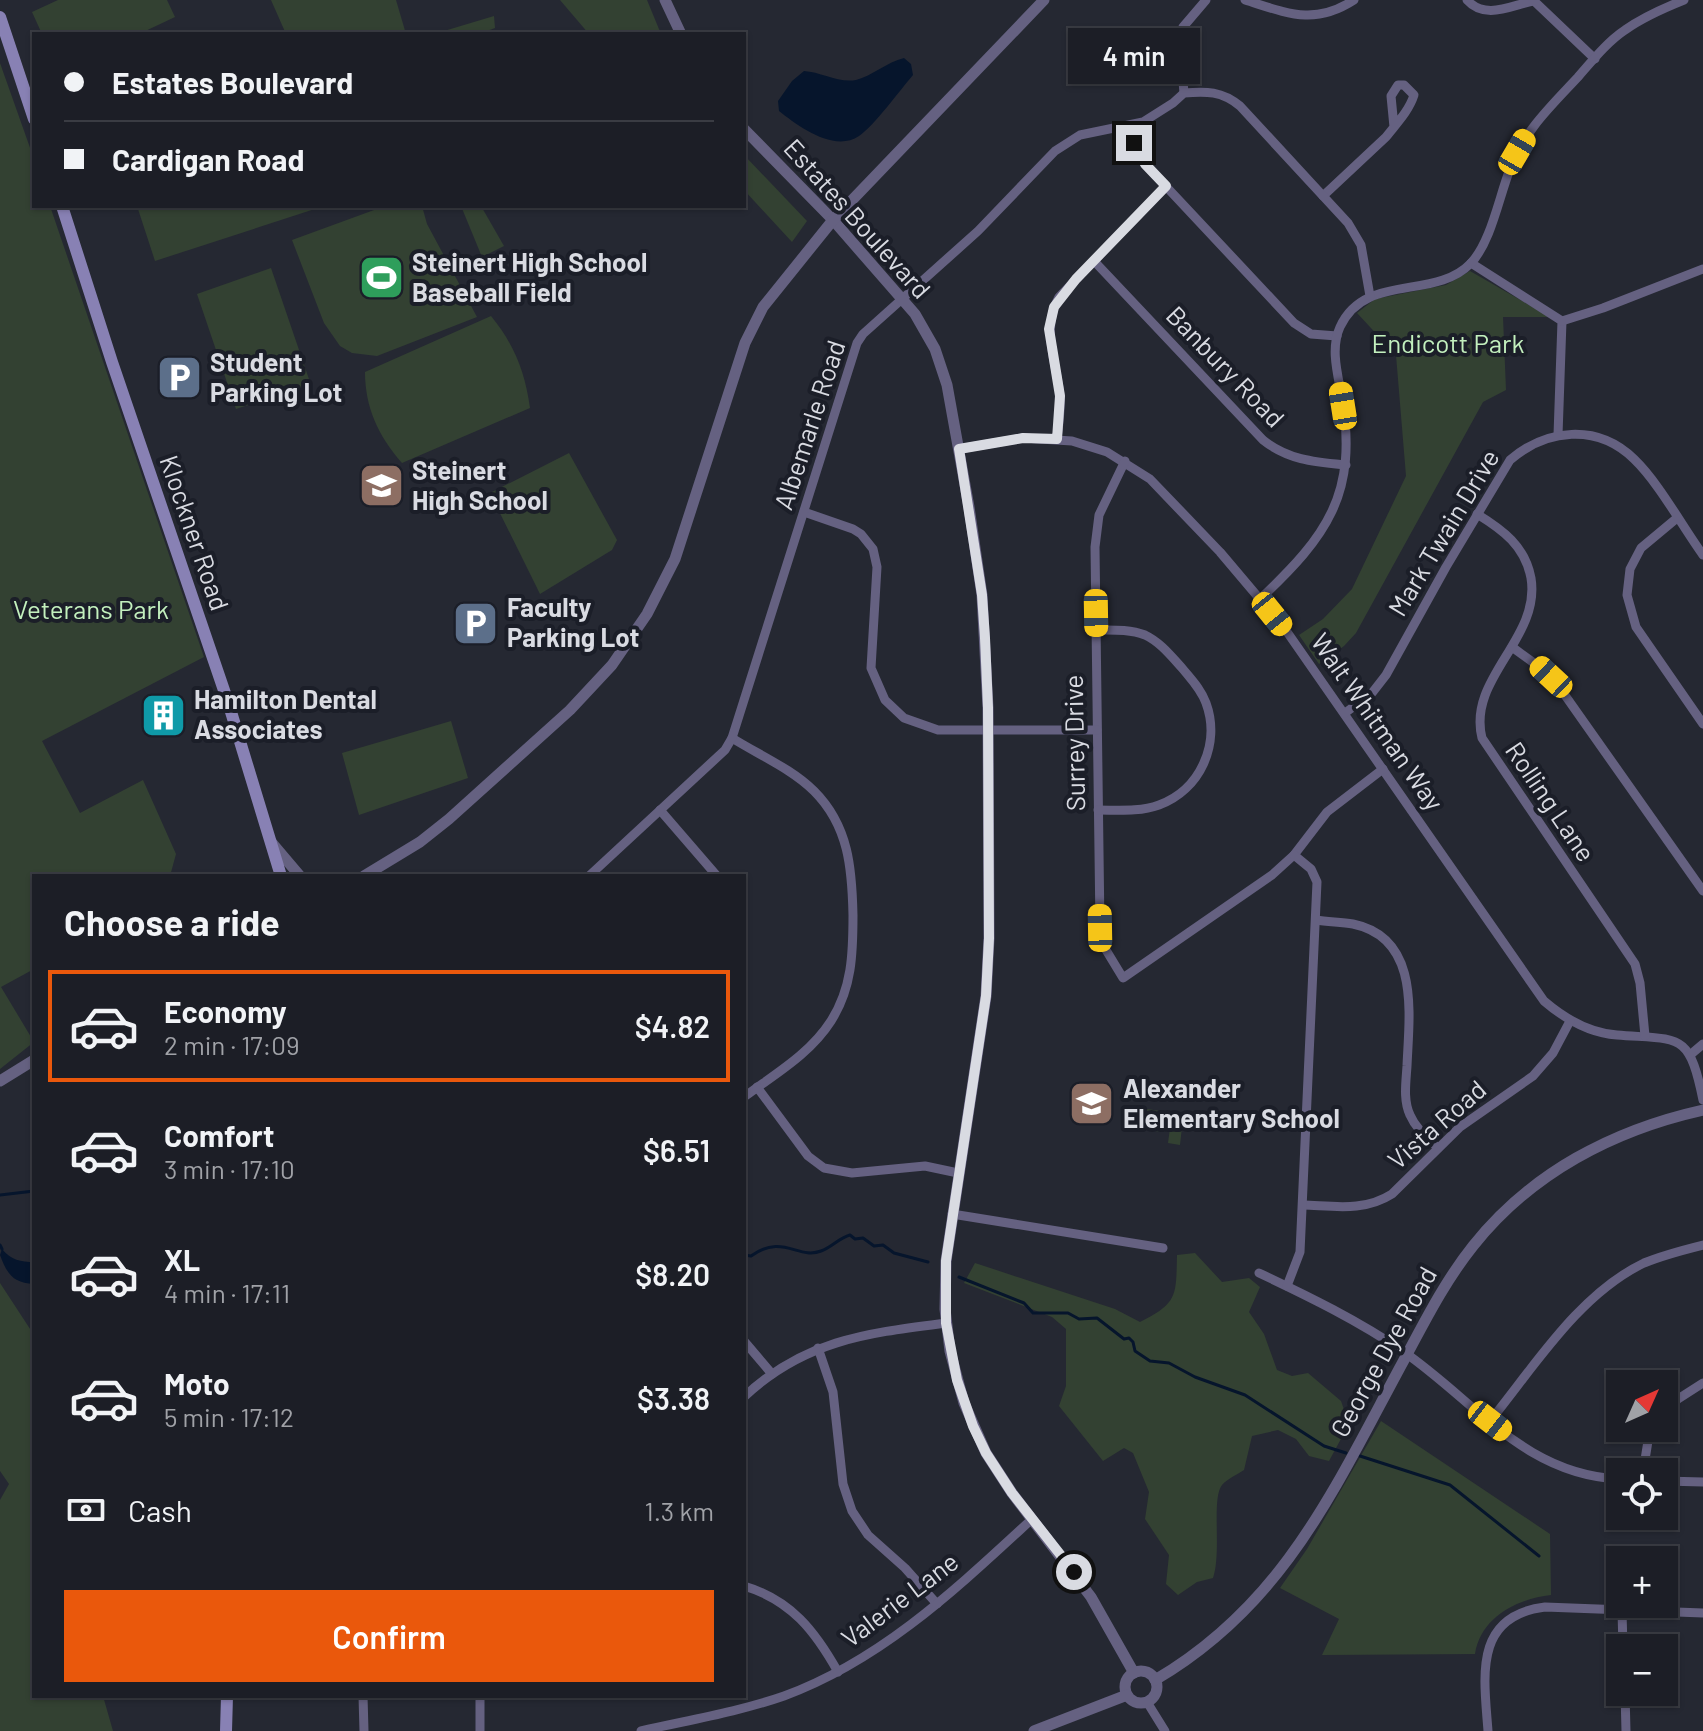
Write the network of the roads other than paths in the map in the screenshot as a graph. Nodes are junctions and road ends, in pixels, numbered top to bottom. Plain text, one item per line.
1 (665, 0) edge
2 (1044, 0) edge
3 (1206, 0) edge
4 (1245, 0) edge
5 (1354, 0) edge
6 (1467, 0) edge
7 (1533, 0) edge
8 (1684, 0) edge
9 (0, 17) edge
10 (680, 32) edge
11 (1595, 59) junction
12 (1184, 93) junction
13 (32, 113) edge
14 (1131, 125) junction
15 (1394, 127) dead end
16 (746, 131) edge
17 (1166, 186) junction
18 (1323, 196) junction
19 (63, 208) edge
20 (833, 220) junction
21 (1094, 261) junction
22 (1471, 263) junction
23 (1703, 269) edge
24 (1370, 296) junction
25 (903, 298) junction
26 (1562, 321) junction
27 (1337, 336) junction
28 (1558, 435) junction
29 (1057, 439) junction
30 (959, 449) junction
31 (1125, 461) junction
32 (1346, 465) junction
33 (804, 512) junction
34 (1477, 514) junction
35 (1677, 518) junction
36 (1703, 555) edge
37 (1260, 599) junction
38 (1096, 630) junction
39 (1512, 647) junction
40 (1345, 713) junction
41 (1703, 724) edge
42 (989, 730) junction
43 (1097, 730) junction
44 (732, 738) junction
45 (1383, 769) junction
46 (660, 810) junction
47 (1098, 810) junction
48 (271, 843) junction
49 (1294, 855) junction
50 (280, 874) edge
51 (298, 874) edge
52 (367, 874) edge
53 (591, 874) edge
54 (715, 874) edge
55 (1703, 891) edge
56 (1316, 920) junction
57 (1570, 1021) junction
58 (1645, 1036) junction
59 (1703, 1044) edge
60 (1690, 1055) junction
61 (32, 1061) edge
62 (0, 1081) edge
63 (757, 1087) junction
64 (746, 1095) edge
65 (1703, 1100) edge
66 (1703, 1110) edge
67 (1438, 1148) junction
68 (958, 1173) junction
69 (1303, 1205) junction
70 (952, 1214) junction
71 (1703, 1245) edge
72 (1163, 1248) dead end
73 (1259, 1273) dead end
74 (1287, 1286) junction
75 (946, 1323) junction
76 (746, 1343) edge
77 (818, 1348) junction
78 (1407, 1354) junction
79 (772, 1374) junction
80 (1703, 1383) edge
81 (746, 1395) edge
82 (1678, 1399) edge
83 (1490, 1421) junction
84 (1606, 1478) edge
85 (1678, 1481) edge
86 (1703, 1482) edge
87 (1032, 1519) junction
88 (746, 1587) edge
89 (937, 1604) junction
90 (1606, 1610) edge
91 (1678, 1612) edge
92 (1703, 1613) edge
93 (838, 1672) junction
94 (1134, 1673) junction
95 (1155, 1680) junction
96 (1127, 1695) junction
97 (227, 1698) edge
98 (363, 1698) edge
99 (480, 1698) edge
100 (1147, 1702) junction
101 (1625, 1706) edge
102 (226, 1731) edge
103 (364, 1731) edge
104 (480, 1731) edge
105 (641, 1731) edge
106 (1034, 1731) edge
107 (1165, 1731) edge
108 (1488, 1731) edge
109 (1626, 1731) edge

1 - 10 street
2 - 20 street
3 - 12 street
4 - 5 street
6 - 7 street
7 - 11 street
8 - 11 street
9 - 13 main road
11 - 22 street
12 - 14 street, Albemarle Road
12 - 18 street
14 - 17 street
14 - 25 street, Albemarle Road
15 - 18 street
16 - 20 street, Estates Boulevard
17 - 21 street
17 - 27 street
18 - 24 street
19 - 48 main road, Klockner Road
20 - 25 street, Estates Boulevard
20 - 52 street
21 - 29 street
21 - 32 street, Banbury Road
22 - 24 street
22 - 26 street
23 - 26 street
24 - 27 street
25 - 30 street, Estates Boulevard
25 - 33 street, Albemarle Road
26 - 28 street
27 - 32 street
28 - 34 street, Mark Twain Drive
28 - 35 street, Mark Twain Drive
29 - 30 street, Walt Whitman Way
29 - 31 street, Walt Whitman Way
30 - 42 street, Estates Boulevard
31 - 37 street, Walt Whitman Way
31 - 38 street, Surrey Drive
32 - 37 street
33 - 42 street
33 - 44 street, Albemarle Road
34 - 39 street, Rolling Lane
34 - 40 street, Mark Twain Drive
35 - 36 street, Mark Twain Drive
35 - 41 street
37 - 40 street, Walt Whitman Way
38 - 43 street, Surrey Drive
38 - 47 street
39 - 55 street
39 - 58 street, Rolling Lane
40 - 45 street, Walt Whitman Way
42 - 43 street
42 - 68 street, Estates Boulevard
43 - 47 street, Surrey Drive
44 - 46 street, Albemarle Road
44 - 63 street
45 - 49 street
45 - 57 street, Walt Whitman Way
46 - 53 street, Albemarle Road
46 - 54 street
47 - 49 street, Surrey Drive
48 - 50 main road, Klockner Road
48 - 51 street
49 - 56 street
56 - 67 street
56 - 69 street
57 - 58 street, Walt Whitman Way
57 - 67 street, Vista Road
58 - 60 street, Walt Whitman Way
59 - 60 street
60 - 65 street
61 - 62 street
63 - 64 street
63 - 68 street
66 - 78 street, George Dye Road
67 - 69 street, Vista Road
68 - 70 street, Estates Boulevard
69 - 74 street
70 - 72 street
70 - 75 street, Estates Boulevard
71 - 83 street
73 - 74 street
74 - 78 street
75 - 77 street
75 - 87 street, Estates Boulevard
76 - 79 street
77 - 79 street
77 - 89 street
78 - 83 street
78 - 95 street, George Dye Road
79 - 81 street
80 - 82 street
83 - 84 street
85 - 86 street
87 - 89 street, Valerie Lane
87 - 94 street, Estates Boulevard
88 - 93 street
89 - 93 street, Valerie Lane
90 - 108 street
91 - 92 street
93 - 105 street, Valerie Lane
94 - 95 street
94 - 96 street
95 - 100 street
96 - 100 street
96 - 106 street
97 - 102 main road
98 - 103 street
99 - 104 street
100 - 107 street
101 - 109 street

